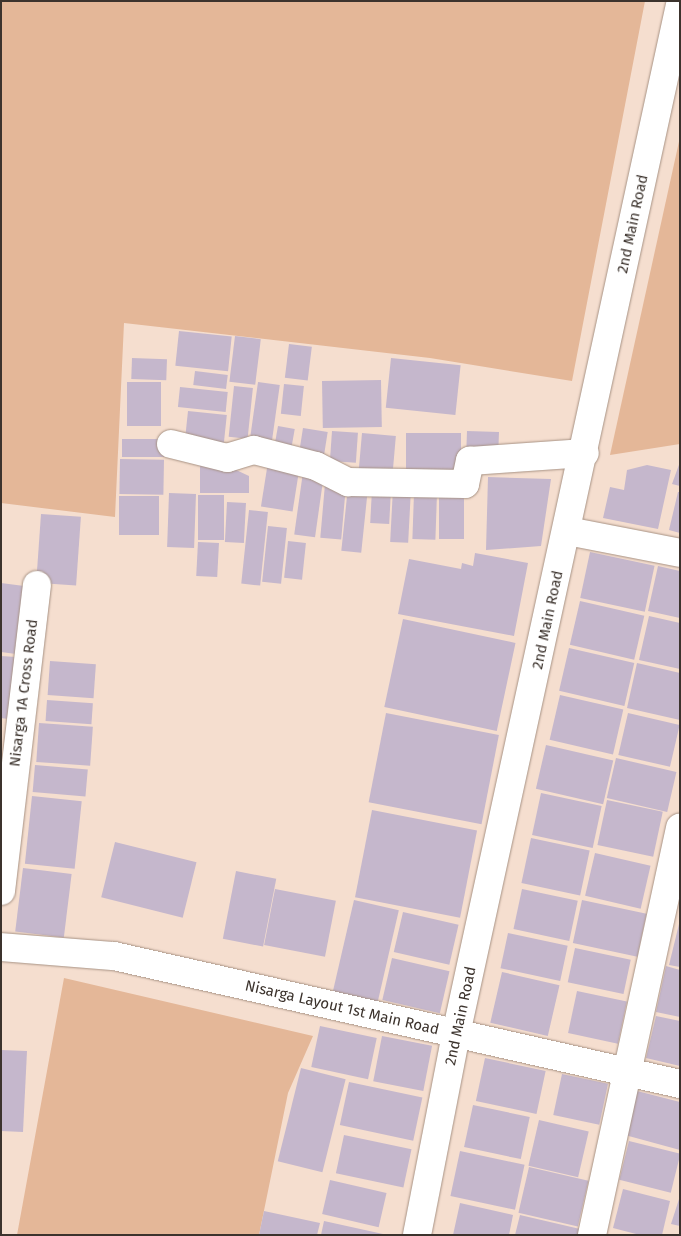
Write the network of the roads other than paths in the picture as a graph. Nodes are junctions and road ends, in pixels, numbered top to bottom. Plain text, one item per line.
1 (680, 5) edge
2 (171, 444) dead end
3 (585, 453) junction
4 (567, 531) junction
5 (680, 553) edge
6 (37, 585) dead end
7 (680, 827) edge
8 (1, 891) edge
9 (1, 947) edge
10 (456, 1034) junction
11 (627, 1073) junction
12 (680, 1084) edge
13 (417, 1235) edge
14 (592, 1235) edge

1 - 3 street, 2nd Main Road
2 - 3 street
3 - 4 street, 2nd Main Road
4 - 5 street
4 - 10 street, 2nd Main Road
6 - 8 street, Nisarga 1A Cross Road
7 - 11 street
9 - 10 street, Nisarga Layout 1st Main Road
10 - 11 street, Nisarga Layout 1st Main Road
10 - 13 street, 2nd Main Road
11 - 12 street, Nisarga Layout 1st Main Road
11 - 14 street

